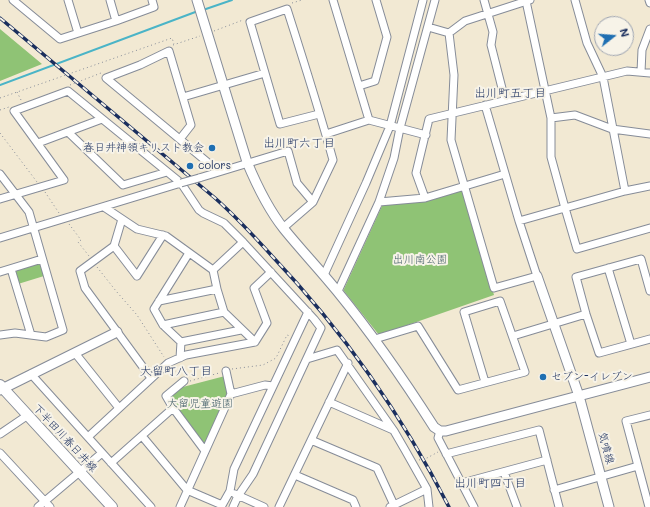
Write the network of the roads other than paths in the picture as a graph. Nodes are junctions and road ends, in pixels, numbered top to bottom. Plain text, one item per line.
1 (13, 0) edge
2 (68, 0) edge
3 (110, 0) edge
4 (152, 0) edge
5 (198, 0) edge
6 (333, 0) edge
7 (376, 0) edge
8 (424, 0) edge
9 (435, 0) edge
10 (484, 0) edge
11 (575, 0) edge
12 (649, 0) edge
13 (528, 1) edge
14 (650, 3) edge
15 (487, 14) junction
16 (116, 21) junction
17 (428, 27) junction
18 (650, 29) edge
19 (78, 33) junction
20 (449, 33) junction
21 (641, 72) junction
22 (265, 73) junction
23 (650, 73) edge
24 (603, 76) junction
25 (223, 84) junction
26 (359, 86) junction
27 (545, 90) junction
28 (183, 97) junction
29 (505, 100) junction
30 (485, 105) junction
31 (452, 113) junction
32 (319, 114) junction
33 (551, 118) junction
34 (102, 119) junction
35 (369, 120) junction
36 (390, 126) junction
37 (400, 128) junction
38 (612, 129) junction
39 (68, 132) junction
40 (326, 134) junction
41 (650, 134) edge
42 (426, 135) junction
43 (180, 139) junction
44 (38, 143) junction
45 (247, 162) junction
46 (167, 172) junction
47 (218, 172) junction
48 (0, 174) edge
49 (505, 174) junction
50 (181, 183) junction
51 (650, 186) edge
52 (465, 187) junction
53 (625, 191) junction
54 (15, 195) junction
55 (425, 198) junction
56 (0, 199) edge
57 (313, 202) junction
58 (379, 202) junction
59 (104, 207) junction
60 (565, 208) junction
61 (122, 219) junction
62 (519, 221) junction
63 (33, 228) junction
64 (283, 228) junction
65 (650, 228) edge
66 (163, 235) junction
67 (0, 238) edge
68 (244, 242) junction
69 (114, 246) junction
70 (189, 253) junction
71 (42, 259) junction
72 (608, 268) junction
73 (11, 269) junction
74 (213, 270) junction
75 (0, 272) edge
76 (271, 272) junction
77 (324, 275) junction
78 (537, 276) junction
79 (217, 289) junction
80 (338, 291) junction
81 (650, 291) edge
82 (159, 301) junction
83 (224, 312) junction
84 (308, 312) junction
85 (586, 314) junction
86 (554, 323) junction
87 (163, 325) junction
88 (241, 330) junction
89 (117, 332) junction
90 (0, 335) edge
91 (31, 335) junction
92 (513, 336) junction
93 (375, 339) junction
94 (650, 339) edge
95 (181, 342) junction
96 (255, 342) junction
97 (631, 344) junction
98 (75, 353) junction
99 (180, 358) junction
100 (307, 359) junction
101 (348, 363) junction
102 (226, 371) road end
103 (31, 374) junction
104 (650, 377) edge
105 (151, 378) junction
106 (184, 381) road end
107 (485, 382) junction
108 (273, 386) junction
109 (1, 388) edge
110 (232, 394) junction
111 (579, 396) junction
112 (329, 402) junction
113 (119, 408) junction
114 (173, 408) junction
115 (28, 415) junction
116 (650, 415) edge
117 (394, 431) junction
118 (440, 431) junction
119 (0, 434) edge
120 (142, 436) junction
121 (88, 437) junction
122 (311, 440) junction
123 (205, 451) junction
124 (102, 452) junction
125 (445, 452) junction
126 (0, 453) edge
127 (547, 460) junction
128 (111, 463) junction
129 (638, 466) junction
130 (80, 471) junction
131 (504, 472) junction
132 (295, 475) junction
133 (601, 477) junction
134 (462, 483) junction
135 (427, 489) junction
136 (187, 490) junction
137 (554, 490) junction
138 (230, 491) junction
139 (238, 496) junction
140 (47, 504) edge
141 (222, 506) edge
142 (392, 506) edge
143 (38, 507) edge
144 (112, 507) edge
145 (151, 507) edge
146 (180, 507) edge
147 (233, 507) edge
148 (264, 507) edge
149 (279, 507) edge
150 (356, 507) edge
151 (429, 507) edge
152 (474, 507) edge
153 (518, 507) edge
154 (559, 507) edge
155 (609, 507) edge
156 (649, 507) edge

1 - 19 street
2 - 19 street
3 - 16 street
4 - 16 street
5 - 25 street
6 - 26 street
7 - 26 street
8 - 36 street
9 - 17 street
10 - 15 street
11 - 24 street
12 - 14 street
13 - 15 street
13 - 27 street
15 - 20 street
15 - 29 street
16 - 19 street
17 - 20 street
17 - 37 street
18 - 21 street
20 - 31 street
21 - 23 street
21 - 24 street
22 - 25 street
22 - 32 street
22 - 32 street
24 - 27 street
24 - 38 street
25 - 28 street
25 - 45 street
26 - 35 street
27 - 29 street
27 - 33 street
28 - 43 street
28 - 43 street
29 - 30 street
30 - 31 street
30 - 49 street
31 - 42 street
31 - 52 street
32 - 40 street
33 - 38 street
33 - 60 street
34 - 39 street
34 - 44 street
34 - 46 street
35 - 36 street
35 - 40 street
36 - 37 street
36 - 77 street
37 - 42 street
37 - 58 street
38 - 41 street
38 - 53 street
39 - 44 street
39 - 46 street
40 - 57 street
42 - 55 street
43 - 47 street
44 - 54 street
45 - 47 street
45 - 57 street
45 - 64 street
46 - 50 street
47 - 50 street, bridge
48 - 54 street
49 - 52 street
49 - 62 street
50 - 59 street
50 - 68 street
51 - 53 street
52 - 55 street
52 - 78 street
53 - 60 street
54 - 56 street
54 - 63 street
55 - 58 street
57 - 64 street
58 - 80 street
59 - 61 street
59 - 63 street
60 - 62 street
60 - 65 street
61 - 66 street
61 - 69 street
62 - 78 street
63 - 67 street
63 - 71 street
64 - 77 street
66 - 69 street
66 - 70 street
68 - 74 street
68 - 76 street
69 - 89 street
70 - 74 street
70 - 82 street
71 - 73 street
71 - 91 street
72 - 81 street
72 - 85 street
72 - 97 street
73 - 75 street
73 - 91 street
74 - 79 street
76 - 84 street
76 - 96 street
77 - 80 street
78 - 86 street, 気噴線
79 - 82 street
79 - 83 street
80 - 93 street
82 - 87 street
83 - 87 street
83 - 88 street
84 - 100 street
84 - 108 street
85 - 86 street
85 - 97 street
86 - 92 street
86 - 111 street, 気噴線
87 - 95 street
88 - 95 street
88 - 96 street
89 - 98 street
89 - 105 street
90 - 91 street
92 - 107 street
92 - 107 street
93 - 107 street
93 - 118 street
94 - 97 street
95 - 99 street
96 - 99 street
98 - 103 street
98 - 113 street
99 - 105 street
100 - 101 street
100 - 139 street
101 - 112 street
101 - 117 street
102 - 110 street
103 - 109 street
103 - 121 street
104 - 111 street
105 - 113 street
106 - 114 street
108 - 110 street
108 - 138 street
109 - 115 main road, 下半田川春日井線
110 - 123 street
111 - 118 street
111 - 133 street, 気噴線
112 - 117 street
112 - 122 street
113 - 121 street
114 - 120 street
114 - 123 street
115 - 119 street
115 - 130 main road, 下半田川春日井線
116 - 129 street
117 - 135 street
118 - 125 street
120 - 128 street
120 - 136 street
121 - 124 street
122 - 132 street
122 - 142 street
123 - 136 street
124 - 128 street
124 - 130 street
125 - 127 street
125 - 134 street
126 - 140 street
127 - 131 street
127 - 137 street
128 - 145 street
129 - 133 street
129 - 156 street
130 - 140 street
130 - 144 main road, 下半田川春日井線
131 - 134 street
131 - 153 street
132 - 149 street
132 - 150 street
133 - 137 street
133 - 155 street, 気噴線
134 - 152 street
135 - 142 street
135 - 151 street
136 - 141 street
136 - 146 street
137 - 154 street
138 - 139 street
138 - 141 street
139 - 147 street
139 - 148 street
140 - 143 street

